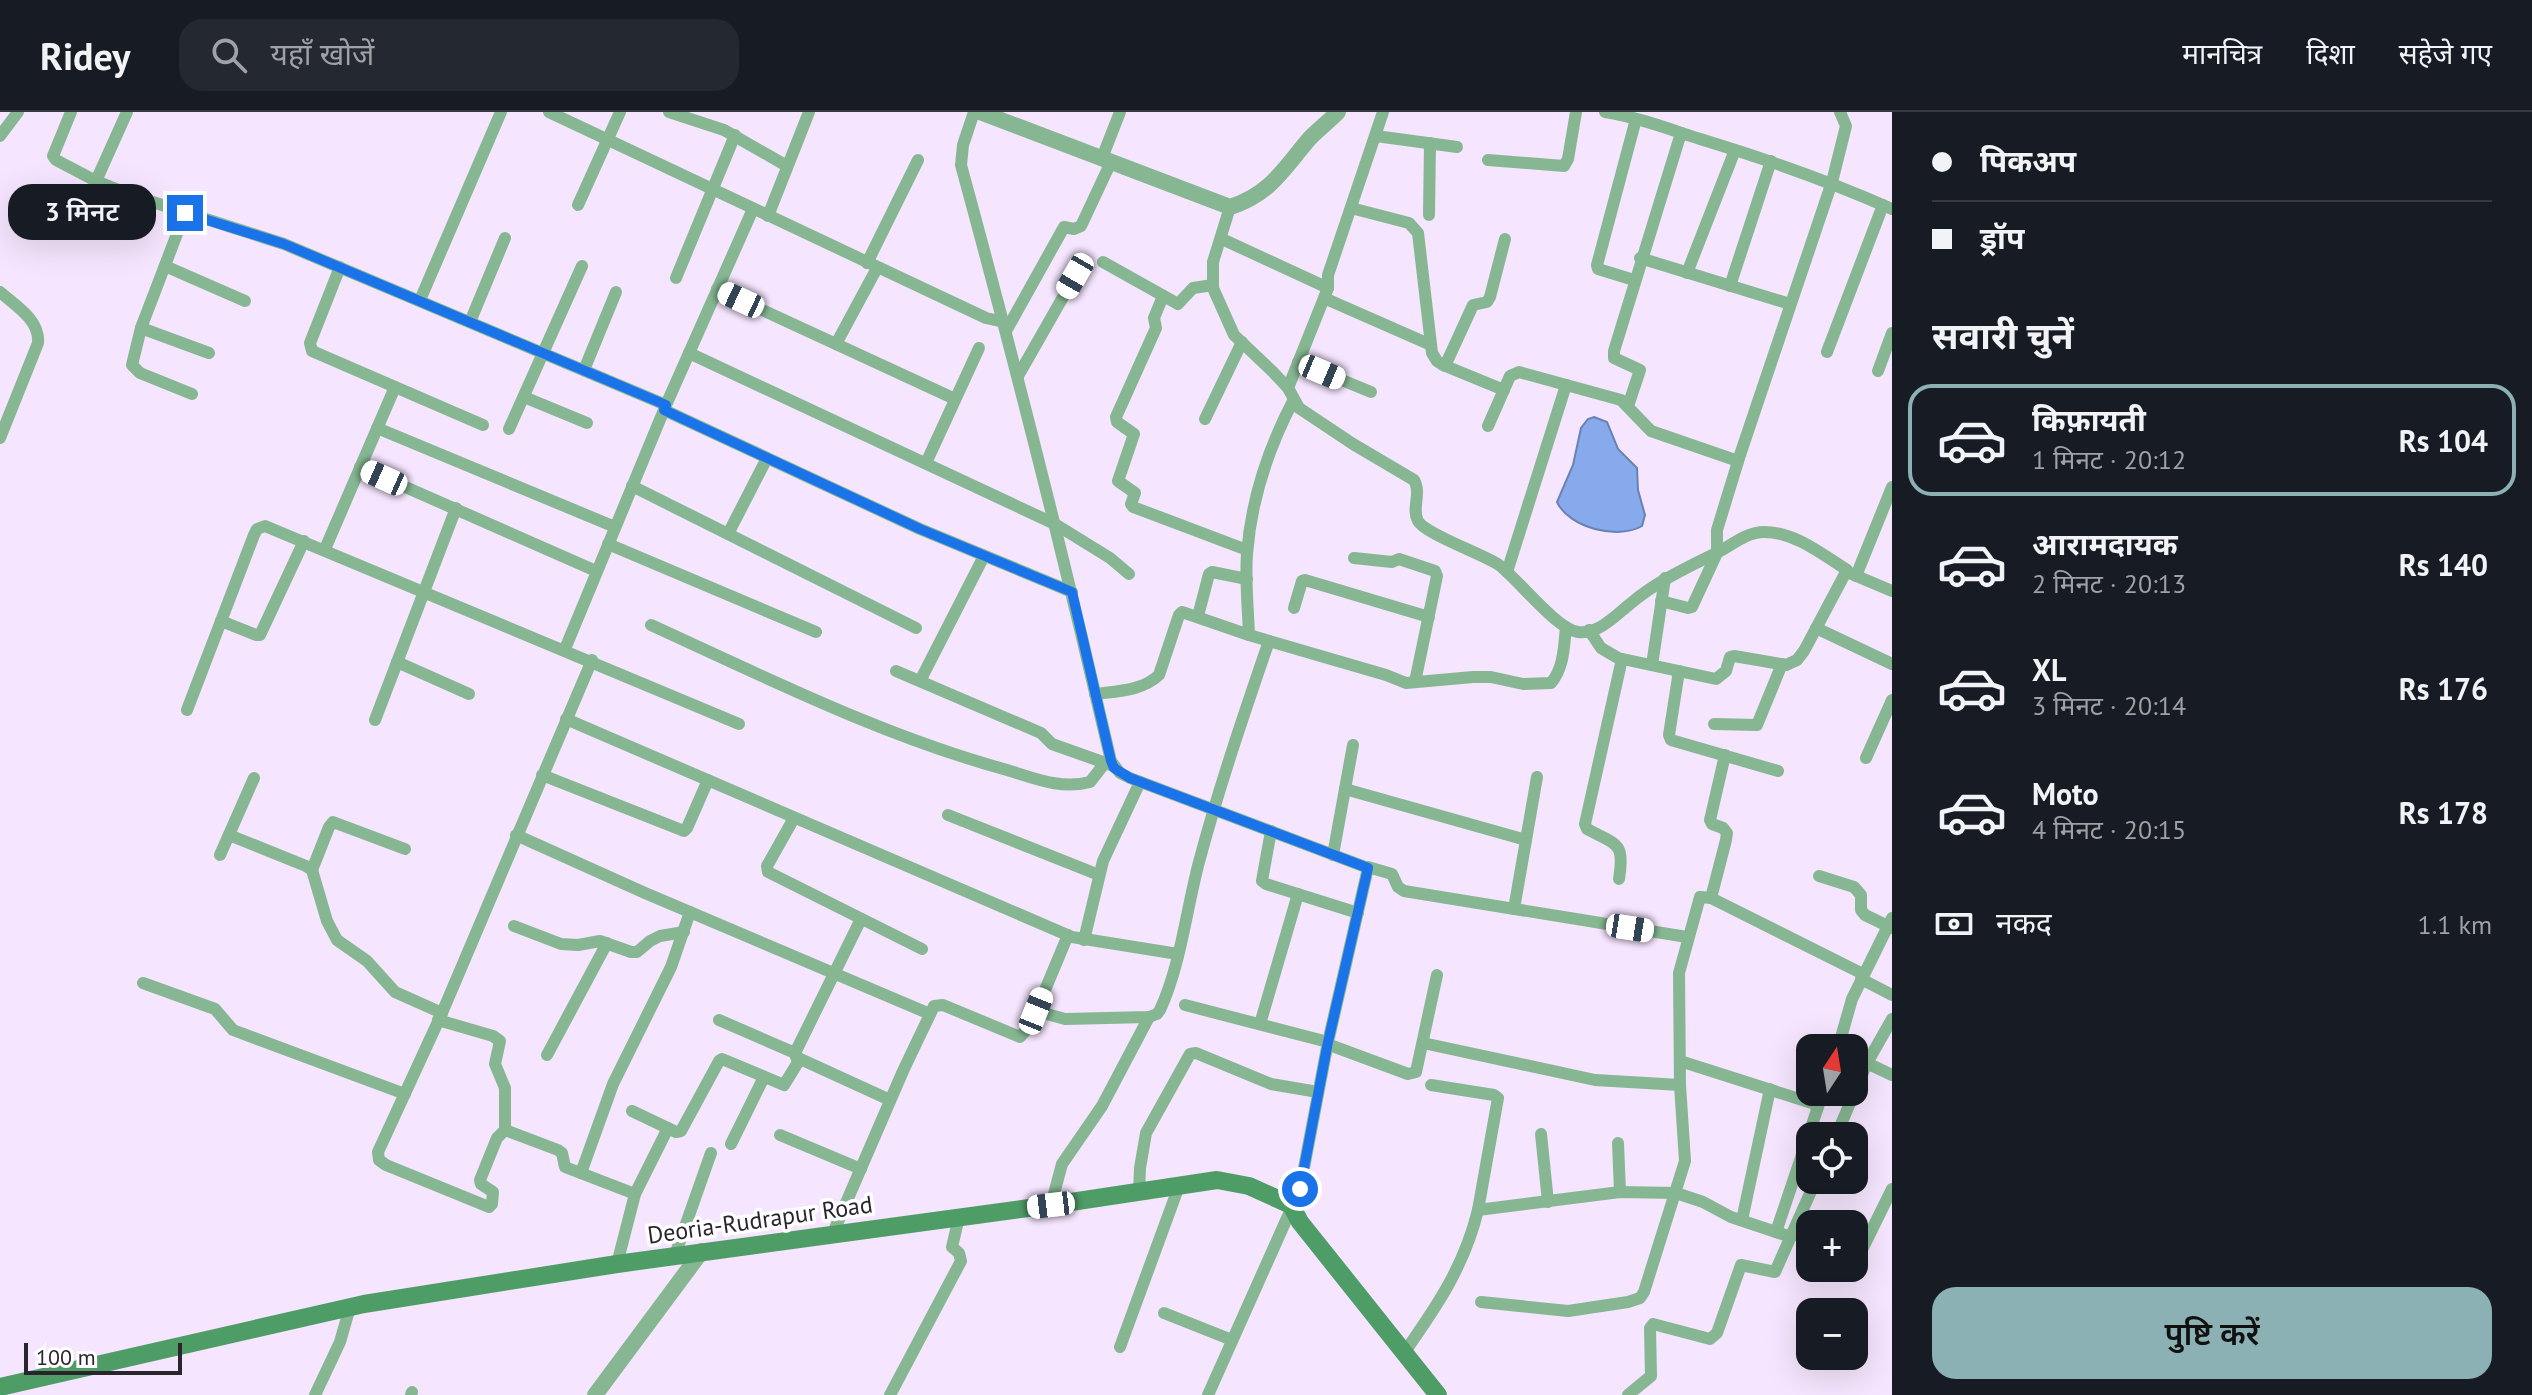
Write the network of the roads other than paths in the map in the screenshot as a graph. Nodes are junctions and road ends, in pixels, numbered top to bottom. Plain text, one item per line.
1 (18, 112) edge
2 (71, 112) edge
3 (127, 112) edge
4 (501, 112) edge
5 (549, 112) edge
6 (620, 112) edge
7 (669, 112) edge
8 (809, 112) edge
9 (977, 112) edge
10 (1120, 112) edge
11 (1338, 112) edge
12 (1383, 112) edge
13 (1576, 112) edge
14 (1605, 112) edge
15 (1840, 112) edge
16 (1636, 119) junction
17 (1681, 133) junction
18 (735, 135) junction
19 (0, 136) edge
20 (1376, 136) junction
21 (607, 140) junction
22 (1430, 143) junction
23 (1457, 147) dead end
24 (1735, 150) junction
25 (918, 160) dead end
26 (1106, 160) junction
27 (1488, 160) dead end
28 (1771, 161) junction
29 (787, 166) junction
30 (96, 181) junction
31 (1832, 182) junction
32 (711, 190) junction
33 (578, 205) dead end
34 (1230, 207) junction
35 (1887, 207) edge
36 (1351, 208) junction
37 (753, 209) junction
38 (185, 213) junction
39 (1429, 215) dead end
40 (768, 216) junction
41 (505, 238) dead end
42 (1222, 239) junction
43 (1505, 239) dead end
44 (1640, 258) junction
45 (1103, 262) dead end
46 (872, 265) junction
47 (165, 266) junction
48 (582, 266) dead end
49 (340, 267) junction
50 (1687, 273) junction
51 (1075, 276) dead end
52 (676, 278) dead end
53 (1634, 280) junction
54 (1213, 285) junction
55 (1730, 286) junction
56 (717, 289) junction
57 (0, 292) edge
58 (616, 292) dead end
59 (1326, 293) junction
60 (1163, 296) junction
61 (420, 300) junction
62 (245, 301) dead end
63 (1790, 304) junction
64 (470, 322) junction
65 (1005, 326) junction
66 (141, 328) junction
67 (1892, 333) edge
68 (1242, 342) junction
69 (836, 344) junction
70 (1431, 345) junction
71 (979, 348) dead end
72 (1827, 352) dead end
73 (209, 353) dead end
74 (544, 353) junction
75 (689, 353) junction
76 (1298, 362) junction
77 (1445, 366) junction
78 (584, 370) junction
79 (1878, 371) dead end
80 (1018, 376) junction
81 (1566, 385) junction
82 (395, 387) junction
83 (1504, 390) junction
84 (1371, 392) dead end
85 (192, 394) dead end
86 (1290, 395) junction
87 (524, 397) junction
88 (955, 399) junction
89 (1628, 406) junction
90 (665, 407) junction
91 (1205, 419) dead end
92 (587, 423) dead end
93 (483, 425) dead end
94 (1488, 426) dead end
95 (377, 428) junction
96 (509, 429) dead end
97 (0, 438) edge
98 (767, 458) junction
99 (1738, 461) junction
100 (926, 463) junction
101 (360, 467) junction
102 (632, 486) junction
103 (1892, 487) edge
104 (456, 508) junction
105 (1055, 524) junction
106 (615, 527) junction
107 (728, 534) junction
108 (304, 541) junction
109 (608, 544) junction
110 (325, 549) junction
111 (1247, 550) junction
112 (1717, 553) junction
113 (984, 556) junction
114 (1354, 558) dead end
115 (596, 571) junction
116 (1507, 572) junction
117 (1851, 573) junction
118 (1129, 574) dead end
119 (1665, 578) junction
120 (1247, 579) junction
121 (1892, 591) edge
122 (1072, 592) junction
123 (424, 593) junction
124 (1661, 601) junction
125 (1294, 608) dead end
126 (1198, 616) junction
127 (1429, 617) junction
128 (221, 621) junction
129 (651, 625) dead end
130 (1566, 627) junction
131 (916, 628) dead end
132 (1816, 628) junction
133 (1589, 630) junction
134 (816, 632) dead end
135 (1249, 635) junction
136 (1269, 641) junction
137 (565, 649) junction
138 (1622, 659) junction
139 (592, 660) junction
140 (397, 662) junction
141 (1782, 664) junction
142 (1892, 664) edge
143 (1652, 665) junction
144 (896, 671) dead end
145 (1679, 671) junction
146 (920, 681) junction
147 (1415, 682) junction
148 (469, 694) dead end
149 (1095, 694) junction
150 (1892, 700) edge
151 (187, 710) dead end
152 (566, 719) junction
153 (375, 720) dead end
154 (739, 724) dead end
155 (1714, 724) dead end
156 (1353, 745) dead end
157 (1725, 755) junction
158 (1866, 758) dead end
159 (1109, 764) junction
160 (1778, 771) dead end
161 (542, 775) junction
162 (1537, 777) dead end
163 (254, 778) dead end
164 (708, 780) junction
165 (1140, 782) junction
166 (1345, 789) junction
167 (1214, 810) junction
168 (948, 815) dead end
169 (794, 818) junction
170 (1271, 831) junction
171 (229, 835) junction
172 (516, 835) junction
173 (1526, 840) junction
174 (405, 849) dead end
175 (220, 855) dead end
176 (1333, 855) junction
177 (1368, 867) junction
178 (312, 870) junction
179 (1099, 875) junction
180 (1819, 876) dead end
181 (1619, 879) dead end
182 (1298, 894) junction
183 (1711, 898) junction
184 (1514, 909) junction
185 (690, 912) junction
186 (1358, 913) junction
187 (861, 919) junction
188 (1891, 924) edge
189 (514, 926) dead end
190 (684, 932) junction
191 (1068, 935) junction
192 (1687, 937) junction
193 (1084, 940) junction
194 (607, 943) junction
195 (922, 949) dead end
196 (1178, 954) junction
197 (833, 974) junction
198 (1437, 975) dead end
199 (1862, 977) junction
200 (143, 983) dead end
201 (1892, 995) edge
202 (1185, 1005) dead end
203 (1036, 1011) junction
204 (930, 1014) junction
205 (440, 1016) junction
206 (1149, 1017) junction
207 (1892, 1019) edge
208 (719, 1020) dead end
209 (1260, 1024) junction
210 (1842, 1034) edge
211 (1328, 1043) junction
212 (1423, 1043) junction
213 (547, 1055) dead end
214 (797, 1056) junction
215 (1680, 1061) junction
216 (1868, 1061) edge
217 (1868, 1063) edge
218 (1892, 1075) edge
219 (764, 1077) junction
220 (1431, 1085) dead end
221 (1680, 1085) junction
222 (1770, 1089) junction
223 (1318, 1092) junction
224 (405, 1094) junction
225 (1796, 1098) edge
226 (890, 1100) junction
227 (1818, 1106) edge
228 (632, 1111) dead end
229 (668, 1128) junction
230 (505, 1130) junction
231 (1541, 1134) dead end
232 (780, 1135) dead end
233 (1618, 1143) dead end
234 (731, 1144) dead end
235 (711, 1153) dead end
236 (861, 1169) junction
237 (581, 1173) junction
238 (1179, 1186) junction
239 (1892, 1189) edge
240 (1139, 1192) junction
241 (1620, 1192) junction
242 (1676, 1193) junction
243 (635, 1194) junction
244 (1810, 1194) edge
245 (1548, 1202) junction
246 (1051, 1205) junction
247 (1291, 1205) junction
248 (1478, 1210) junction
249 (959, 1217) junction
250 (1742, 1220) junction
251 (1776, 1232) junction
252 (833, 1233) junction
253 (1791, 1237) junction
254 (1868, 1238) edge
255 (702, 1251) junction
256 (675, 1255) junction
257 (617, 1264) junction
258 (1481, 1302) dead end
259 (350, 1307) junction
260 (1164, 1313) dead end
261 (1232, 1340) junction
262 (1120, 1347) dead end
263 (1404, 1353) junction
264 (0, 1387) edge
265 (315, 1395) edge
266 (595, 1395) edge
267 (890, 1395) edge
268 (1208, 1395) edge
269 (1438, 1395) edge
270 (1628, 1395) edge

1 - 19 street
2 - 30 street
3 - 30 street
4 - 61 street
5 - 21 street
6 - 21 street
7 - 18 street
8 - 29 street
9 - 26 street
9 - 65 street
10 - 26 street
11 - 34 street
12 - 20 street
13 - 27 street
14 - 16 street
15 - 31 street
16 - 17 street
16 - 53 street
17 - 24 street
17 - 44 street
18 - 29 street
18 - 32 street
20 - 22 street
20 - 36 street
21 - 32 street
21 - 33 street
22 - 23 street
22 - 39 street
24 - 28 street
24 - 50 street
25 - 46 street
26 - 34 street
26 - 65 street
28 - 31 street
28 - 55 street
29 - 40 street
30 - 38 street
31 - 35 street
31 - 63 street
32 - 37 street
32 - 52 street
34 - 42 street
35 - 72 street
36 - 59 street
36 - 70 street
37 - 40 street
37 - 56 street
38 - 47 street
38 - 49 street
40 - 46 street
41 - 64 street
42 - 54 street
42 - 59 street
43 - 77 street
44 - 50 street
44 - 53 street
45 - 60 street
46 - 65 street
46 - 69 street
47 - 62 street
47 - 66 street
48 - 74 street
49 - 61 street
49 - 82 street
50 - 55 street
51 - 80 street
53 - 89 street
54 - 60 street
54 - 68 street
55 - 63 street
56 - 69 street
56 - 75 street
57 - 97 street
58 - 78 street
59 - 70 street
59 - 76 street
60 - 111 street
61 - 64 street
63 - 99 street
64 - 74 street
65 - 80 street
66 - 73 street
66 - 85 street
67 - 79 street
68 - 86 street
68 - 91 street
69 - 88 street
70 - 77 street
71 - 88 street
74 - 78 street
74 - 87 street
75 - 90 street
75 - 100 street
76 - 84 street
76 - 86 street
77 - 83 street
78 - 90 street
80 - 105 street
81 - 83 street
81 - 89 street
81 - 116 street
82 - 93 street
82 - 95 street
83 - 94 street
86 - 111 street
86 - 116 street
87 - 92 street
87 - 96 street
88 - 100 street
89 - 99 street
90 - 98 street
90 - 102 street
95 - 101 street
95 - 106 street
98 - 107 street
98 - 113 street
99 - 112 street
100 - 105 street
101 - 104 street
101 - 110 street
102 - 106 street
102 - 107 street
103 - 117 street
104 - 115 street
104 - 123 street
105 - 118 street
105 - 122 street
106 - 109 street
107 - 131 street
108 - 110 street
108 - 128 street
108 - 128 street
109 - 115 street
109 - 134 street
110 - 123 street
111 - 120 street
112 - 117 street
112 - 119 street
112 - 124 street
113 - 122 street
113 - 146 street
114 - 127 street
115 - 137 street
116 - 130 street
117 - 121 street
117 - 132 street
119 - 124 street
119 - 133 street
120 - 126 street
120 - 135 street
122 - 149 street
123 - 137 street
123 - 140 street
124 - 143 street
125 - 127 street
126 - 135 street
126 - 149 street
127 - 147 street
128 - 151 street
129 - 159 street
130 - 133 street
130 - 147 street
132 - 141 street
132 - 142 street
133 - 138 street
135 - 136 street
136 - 147 street
136 - 167 street
137 - 139 street
138 - 143 street
138 - 181 street
139 - 152 street
139 - 154 street
140 - 148 street
140 - 153 street
141 - 145 street
141 - 155 street
143 - 145 street
144 - 146 street
145 - 157 street
146 - 159 street
149 - 159 street
150 - 158 street
152 - 161 street
152 - 164 street
156 - 166 street
157 - 160 street
157 - 183 street
159 - 165 street
161 - 164 street
161 - 172 street
162 - 173 street
163 - 171 street
164 - 169 street
165 - 167 street
165 - 179 street
166 - 173 street
166 - 176 street
167 - 170 street
167 - 196 street
168 - 179 street
169 - 187 street
169 - 191 street
170 - 176 street
170 - 182 street
171 - 175 street
171 - 178 street
172 - 185 street
172 - 205 street
173 - 184 street
174 - 178 street
176 - 177 street
177 - 184 street
177 - 186 street
178 - 205 street
179 - 193 street
180 - 188 street
182 - 186 street
182 - 209 street
183 - 192 street
183 - 199 street
184 - 192 street
185 - 190 street
185 - 197 street
186 - 211 street
187 - 195 street
187 - 197 street
188 - 199 street
189 - 194 street
190 - 194 street
190 - 237 street
191 - 193 street
191 - 203 street
192 - 215 street
193 - 196 street
194 - 213 street
196 - 206 street
197 - 204 street
197 - 214 street
198 - 212 street
199 - 201 street
199 - 210 street
200 - 224 street
202 - 209 street
203 - 204 street
203 - 206 street
204 - 226 street
205 - 224 street
205 - 230 street
206 - 246 street
207 - 216 street
208 - 214 street
209 - 211 street
211 - 212 street
211 - 223 street
212 - 221 street
214 - 219 street
214 - 226 street
215 - 221 street
215 - 222 street
217 - 218 street
219 - 229 street
219 - 234 street
220 - 248 street
221 - 242 street
222 - 225 street
222 - 250 street
223 - 240 street
223 - 247 street
224 - 230 street
226 - 236 street
227 - 251 street
228 - 229 street
229 - 243 street
230 - 237 street
231 - 245 street
232 - 236 street
233 - 241 street
235 - 256 street
236 - 252 street
237 - 243 street
238 - 240 main road, Deoria-Rudrapur Road
238 - 247 main road, Deoria-Rudrapur Road
238 - 262 street
239 - 254 street
240 - 246 main road, Deoria-Rudrapur Road
241 - 242 street
241 - 245 street
242 - 250 street
242 - 258 street
243 - 257 street
244 - 253 street
245 - 248 street
246 - 249 main road, Deoria-Rudrapur Road
247 - 261 street
247 - 263 main road
248 - 263 street
249 - 252 main road, Deoria-Rudrapur Road
249 - 267 street
250 - 251 street
251 - 253 street
252 - 255 main road, Deoria-Rudrapur Road
253 - 270 street
255 - 256 main road, Deoria-Rudrapur Road
255 - 266 street
256 - 257 main road, Deoria-Rudrapur Road
257 - 259 main road, Deoria-Rudrapur Road
259 - 264 main road, Deoria-Rudrapur Road
259 - 265 street
260 - 261 street
261 - 268 street
263 - 269 main road

